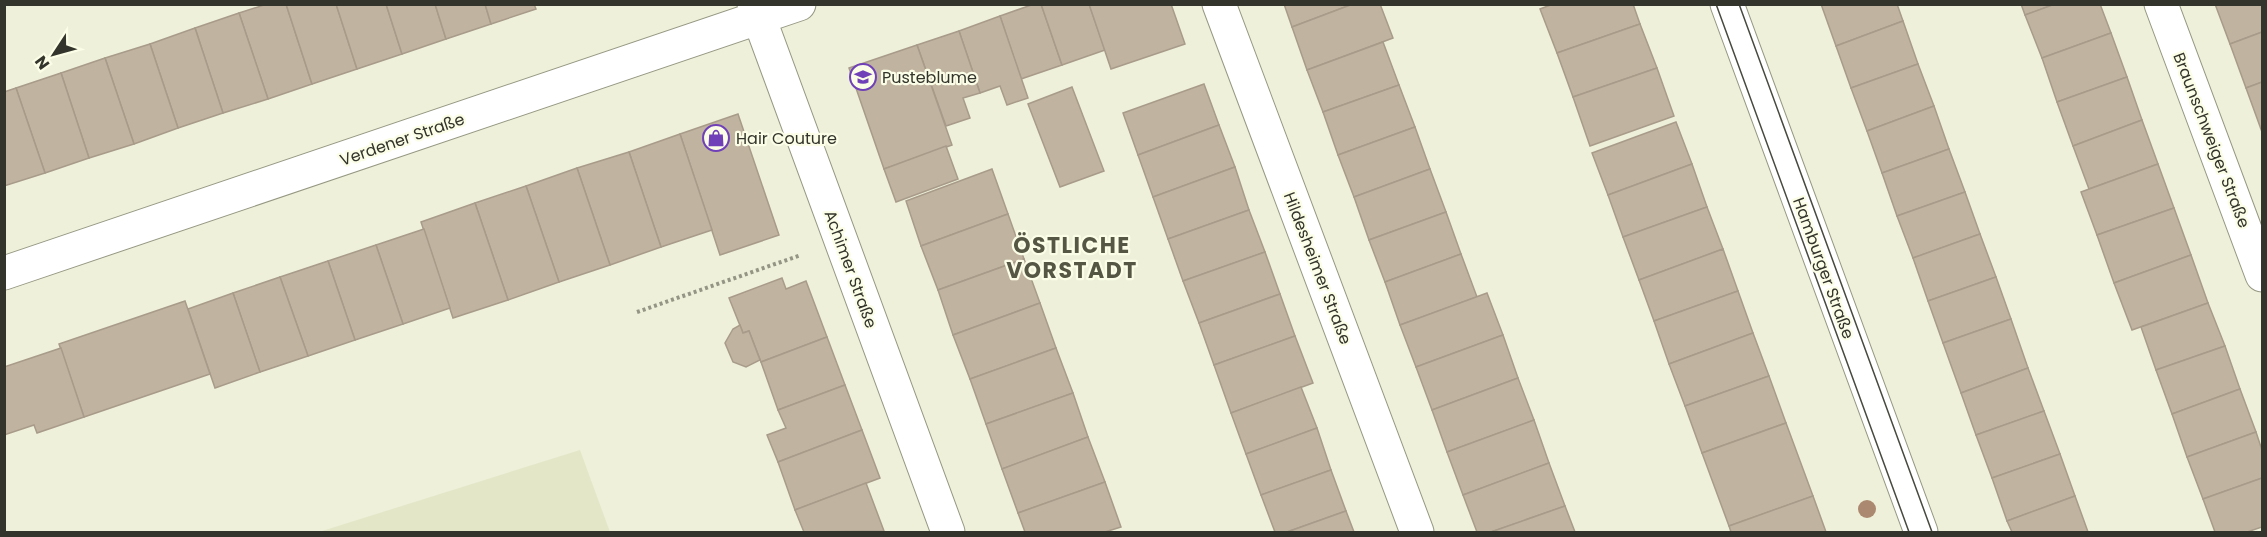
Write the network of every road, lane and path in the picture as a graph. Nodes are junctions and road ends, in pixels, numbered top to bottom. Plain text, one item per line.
1 (799, 4) edge
2 (1219, 4) edge
3 (1727, 4) edge
4 (2161, 4) edge
5 (756, 11) edge
6 (843, 248) junction
7 (2260, 259) edge
8 (4, 273) edge
9 (637, 312) dead end
10 (948, 532) edge
11 (1417, 532) edge
12 (1921, 532) edge

1 - 5 street, Verdener Straße
2 - 11 street, Hildesheimer Straße
3 - 12 street, Hamburger Straße
4 - 7 street, Braunschweiger Straße
5 - 6 street, Achimer Straße
5 - 8 street, Verdener Straße
6 - 9 path
6 - 10 street, Achimer Straße

